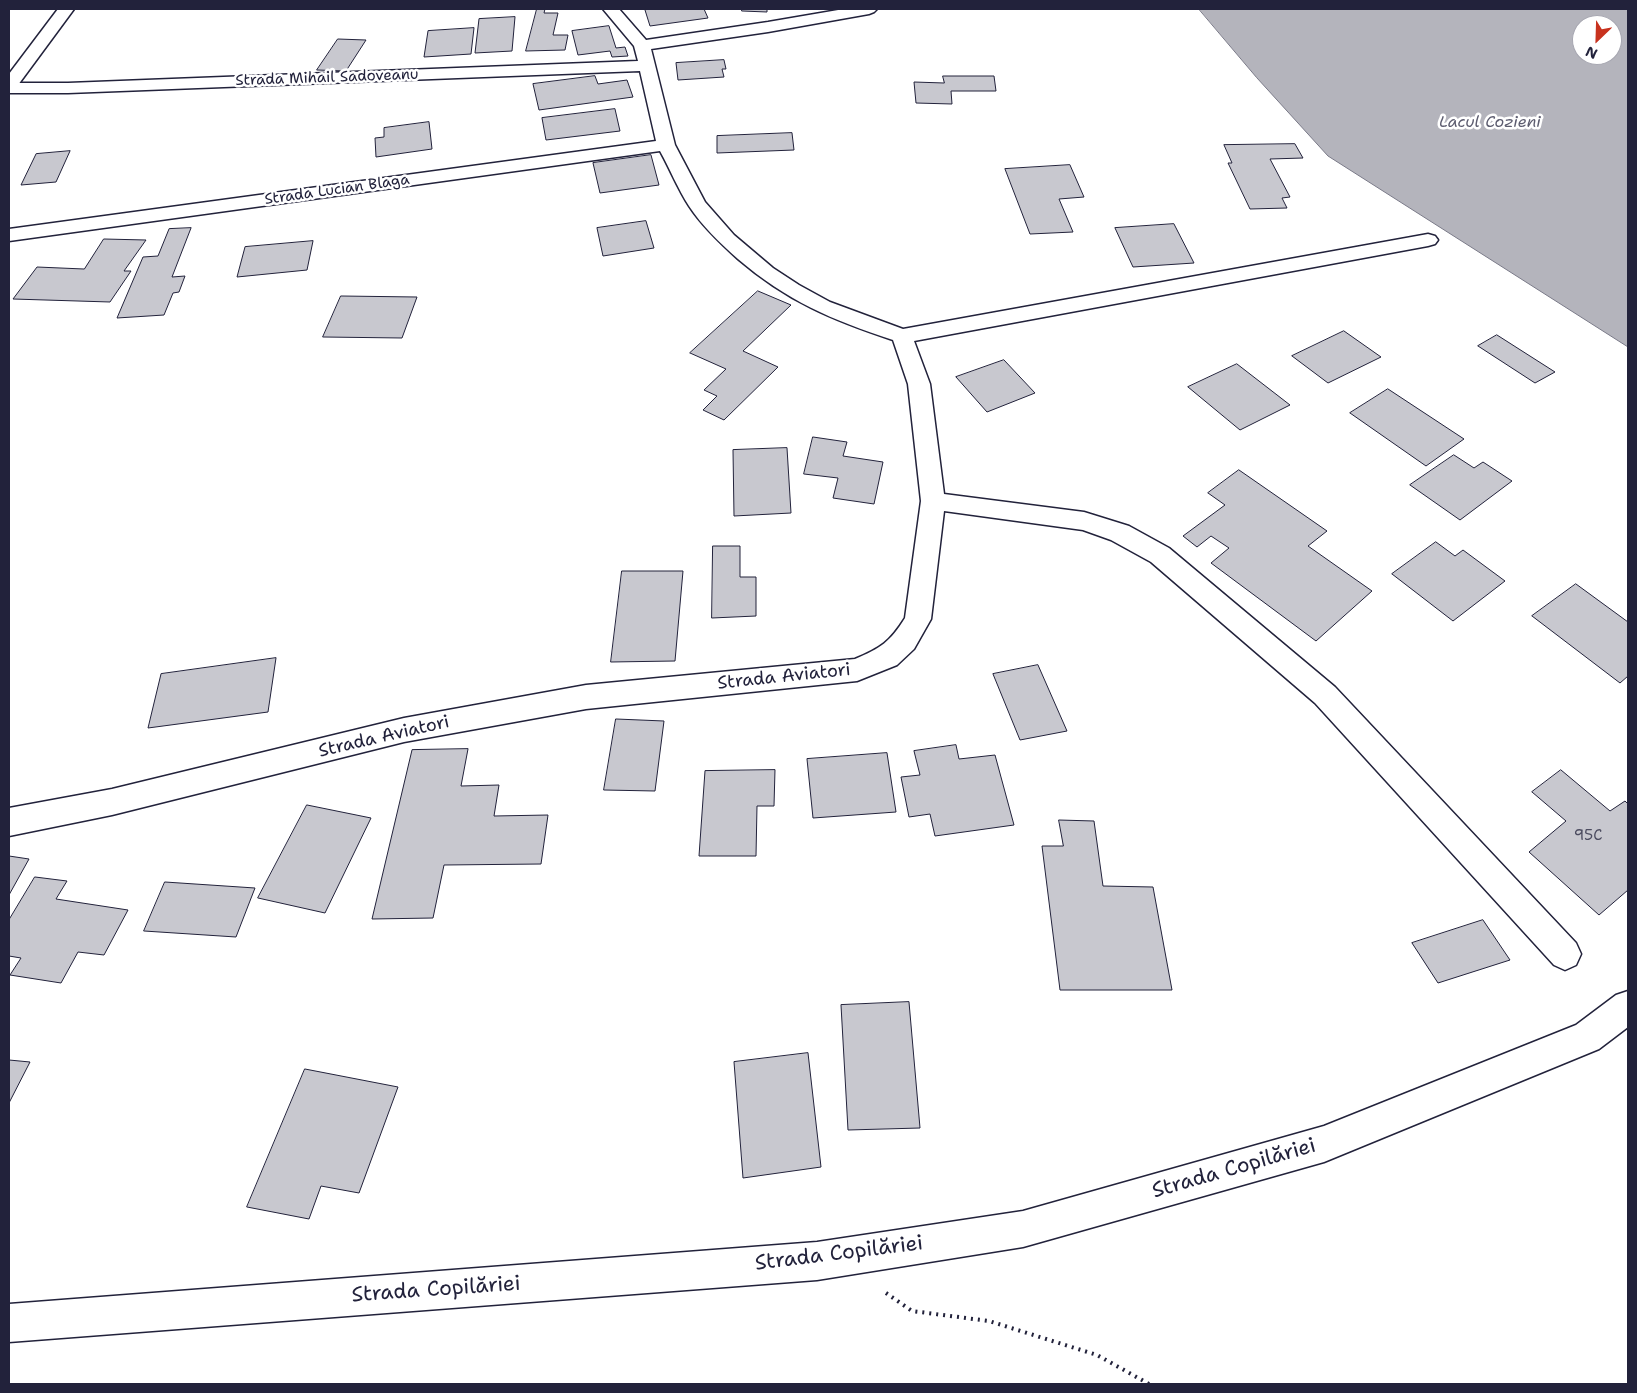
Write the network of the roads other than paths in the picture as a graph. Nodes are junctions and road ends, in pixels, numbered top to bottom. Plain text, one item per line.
1 (66, 9) edge
2 (611, 9) edge
3 (869, 9) edge
4 (644, 56) junction
5 (11, 80) edge
6 (666, 145) junction
7 (9, 236) edge
8 (1428, 240) dead end
9 (902, 336) junction
10 (933, 501) junction
11 (9, 822) edge
12 (1565, 954) dead end
13 (1628, 1007) edge
14 (9, 1323) edge

1 - 5 street
2 - 4 street
3 - 4 street, Strada Mihail Sadoveanu
4 - 5 street, Strada Mihail Sadoveanu
4 - 6 street
6 - 7 street, Strada Lucian Blaga
6 - 9 street
8 - 9 street
9 - 10 street, Strada Aviatori
10 - 11 street, Strada Aviatori
10 - 12 street
13 - 14 street, Strada Copilăriei

